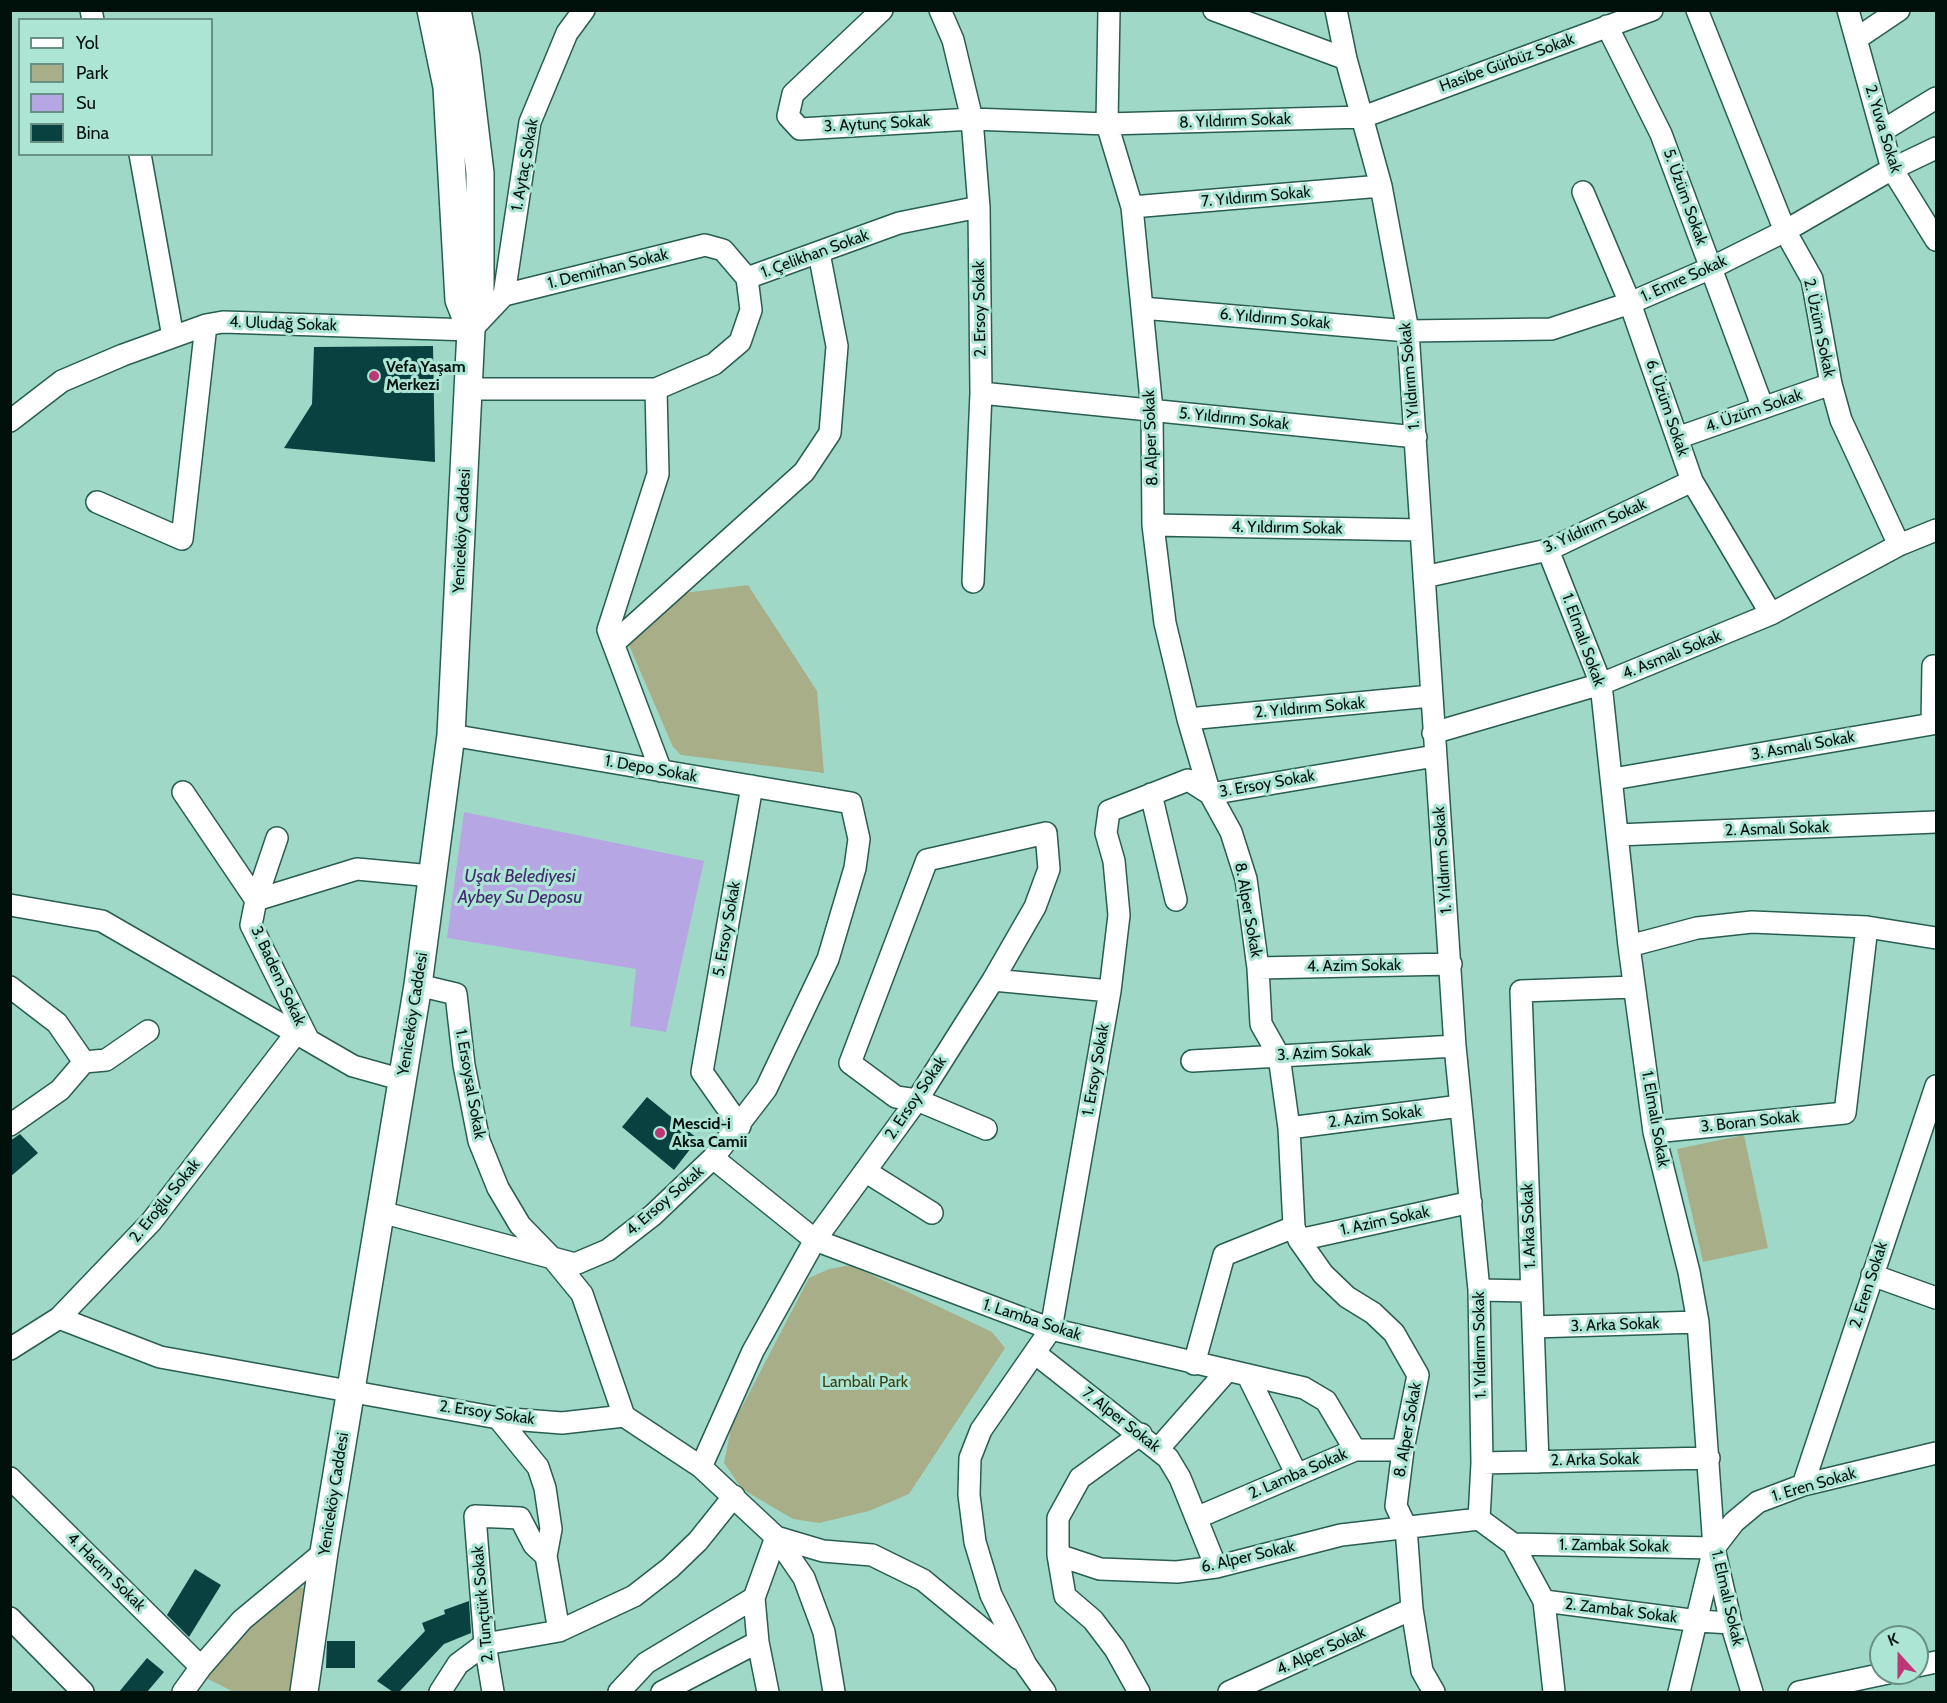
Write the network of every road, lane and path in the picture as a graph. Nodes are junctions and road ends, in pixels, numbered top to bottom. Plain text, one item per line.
1 (431, 10) edge
2 (457, 10) edge
3 (584, 10) edge
4 (882, 10) edge
5 (940, 10) edge
6 (1109, 10) edge
7 (1214, 10) edge
8 (1336, 10) edge
9 (1652, 10) edge
10 (1697, 10) edge
11 (1848, 10) edge
12 (1899, 10) edge
13 (1607, 26) junction
14 (1856, 39) junction
15 (1346, 60) junction
16 (1936, 98) edge
17 (1362, 117) junction
18 (972, 119) junction
19 (1107, 124) junction
20 (1882, 131) junction
21 (1936, 148) edge
22 (140, 156) edge
23 (1892, 169) junction
24 (1381, 186) junction
25 (1583, 192) dead end
26 (979, 207) junction
27 (1132, 207) junction
28 (1785, 231) junction
29 (1936, 240) edge
30 (819, 253) junction
31 (1711, 267) junction
32 (747, 278) junction
33 (504, 295) junction
34 (1630, 303) junction
35 (1142, 308) junction
36 (206, 325) junction
37 (471, 330) junction
38 (1408, 331) junction
39 (173, 337) junction
40 (1831, 384) junction
41 (469, 389) junction
42 (656, 389) junction
43 (981, 393) junction
44 (1763, 408) junction
45 (1152, 410) junction
46 (10, 421) edge
47 (1416, 437) junction
48 (1677, 438) junction
49 (1692, 481) junction
50 (97, 502) dead end
51 (1154, 525) junction
52 (1936, 530) edge
53 (1421, 531) junction
54 (1899, 545) junction
55 (1548, 550) junction
56 (1424, 577) junction
57 (973, 582) dead end
58 (1771, 614) junction
59 (614, 642) junction
60 (1936, 666) edge
61 (1601, 684) junction
62 (1431, 696) junction
63 (1188, 719) junction
64 (1935, 730) edge
65 (1433, 733) junction
66 (451, 735) junction
67 (1435, 756) junction
68 (661, 771) junction
69 (1613, 779) junction
70 (752, 786) junction
71 (183, 792) dead end
72 (1151, 794) junction
73 (1210, 794) junction
74 (851, 803) joint
75 (1109, 811) joint
76 (1936, 822) edge
77 (1617, 835) junction
78 (278, 838) dead end
79 (432, 876) junction
80 (256, 900) junction
81 (1176, 900) dead end
82 (10, 905) edge
83 (1868, 927) junction
84 (1936, 938) edge
85 (1629, 946) junction
86 (1451, 964) junction
87 (1258, 968) junction
88 (993, 980) junction
89 (418, 985) junction
90 (10, 987) edge
91 (1634, 987) junction
92 (1110, 991) junction
93 (148, 1032) dead end
94 (303, 1036) junction
95 (1455, 1046) junction
96 (1279, 1056) junction
97 (1192, 1061) dead end
98 (84, 1062) junction
99 (403, 1080) junction
100 (1936, 1086) edge
101 (917, 1100) junction
102 (1460, 1106) junction
103 (13, 1120) edge
104 (740, 1126) junction
105 (1289, 1128) junction
106 (986, 1129) dead end
107 (1654, 1132) junction
108 (713, 1158) junction
109 (865, 1171) junction
110 (1471, 1202) junction
111 (381, 1212) junction
112 (932, 1213) dead end
113 (1296, 1234) junction
114 (815, 1240) junction
115 (555, 1261) junction
116 (1872, 1275) junction
117 (1479, 1290) junction
118 (1531, 1291) junction
119 (1936, 1298) edge
120 (59, 1318) junction
121 (1698, 1322) junction
122 (1533, 1327) junction
123 (1051, 1329) junction
124 (10, 1349) edge
125 (1036, 1354) junction
126 (1194, 1364) junction
127 (1227, 1372) junction
128 (1248, 1376) junction
129 (351, 1391) junction
130 (624, 1416) junction
131 (498, 1418) junction
132 (1141, 1434) junction
133 (1160, 1448) junction
134 (1355, 1450) junction
135 (1403, 1450) junction
136 (1936, 1453) edge
137 (1709, 1458) junction
138 (1538, 1462) junction
139 (1482, 1463) junction
140 (701, 1467) junction
141 (1297, 1474) junction
142 (10, 1478) edge
143 (1803, 1485) junction
144 (734, 1496) junction
145 (1196, 1518) junction
146 (1479, 1519) junction
147 (1406, 1527) junction
148 (776, 1537) junction
149 (1513, 1544) junction
150 (1714, 1548) junction
151 (324, 1552) junction
152 (1058, 1555) junction
153 (546, 1556) junction
154 (1216, 1567) junction
155 (754, 1599) junction
156 (1544, 1601) junction
157 (1412, 1609) junction
158 (10, 1618) edge
159 (1698, 1621) junction
160 (1731, 1623) junction
161 (559, 1631) junction
162 (758, 1642) junction
163 (485, 1644) junction
164 (1026, 1665) junction
165 (201, 1667) junction
166 (1869, 1677) edge
167 (309, 1691) edge
168 (83, 1692) edge
169 (183, 1692) edge
170 (441, 1692) edge
171 (493, 1692) edge
172 (619, 1692) edge
173 (662, 1692) edge
174 (768, 1692) edge
175 (834, 1692) edge
176 (1045, 1692) edge
177 (1139, 1692) edge
178 (1229, 1692) edge
179 (1434, 1692) edge
180 (1554, 1692) edge
181 (1679, 1692) edge
182 (1752, 1692) edge
183 (1799, 1692) edge

1 - 37 street, Yeniceköy Caddesi
2 - 37 street, Yeniceköy Caddesi
3 - 33 street, 1. Aytaç Sokak
4 - 18 street, 3. Aytunç Sokak
5 - 18 street, 2. Ersoy Sokak
6 - 19 street, 8. Alper Sokak
7 - 15 street
8 - 15 street, 1. Yıldırım Sokak
9 - 13 street, Hasibe Gürbüz Sokak
10 - 28 street, 2. Üzüm Sokak
11 - 14 street, 2. Yuva Sokak
12 - 14 street
13 - 17 street, Hasibe Gürbüz Sokak
13 - 31 street, 5. Üzüm Sokak
14 - 20 street, 2. Yuva Sokak
15 - 17 street, 1. Yıldırım Sokak
16 - 20 street
17 - 19 street, 8. Yıldırım Sokak
17 - 24 street, 1. Yıldırım Sokak
18 - 19 street, 8. Yıldırım Sokak
18 - 26 street, 2. Ersoy Sokak
19 - 27 street, 8. Alper Sokak
20 - 23 street, 2. Yuva Sokak
21 - 23 street, 1. Emre Sokak
22 - 39 street
23 - 28 street, 1. Emre Sokak
23 - 29 street, 2. Yuva Sokak
24 - 27 street, 7. Yıldırım Sokak
24 - 38 street, 1. Yıldırım Sokak
25 - 34 street, 6. Üzüm Sokak
26 - 30 street, 1. Çelikhan Sokak
26 - 43 street, 2. Ersoy Sokak
27 - 35 street, 8. Alper Sokak
28 - 31 street, 1. Emre Sokak
28 - 40 street, 2. Üzüm Sokak
30 - 32 street, 1. Çelikhan Sokak
30 - 59 street
31 - 34 street, 1. Emre Sokak
31 - 44 street, 5. Üzüm Sokak
32 - 33 street, 1. Demirhan Sokak
32 - 42 street, 1. Çelikhan Sokak
33 - 37 street
34 - 38 street, 1. Emre Sokak
34 - 48 street, 6. Üzüm Sokak
35 - 38 street, 6. Yıldırım Sokak
35 - 45 street, 8. Alper Sokak
36 - 37 street, 4. Uludağ Sokak
36 - 39 street, 4. Uludağ Sokak
36 - 50 street
37 - 41 street, Yeniceköy Caddesi
38 - 47 street, 1. Yıldırım Sokak
39 - 46 street, 4. Uludağ Sokak
40 - 44 street, 4. Üzüm Sokak
40 - 54 street, 2. Üzüm Sokak
41 - 42 street, 1. Çelikhan Sokak
41 - 66 street, Yeniceköy Caddesi
42 - 59 street
43 - 45 street, 5. Yıldırım Sokak
43 - 57 street, 2. Ersoy Sokak
44 - 48 street, 4. Üzüm Sokak
45 - 47 street, 5. Yıldırım Sokak
45 - 51 street, 8. Alper Sokak
47 - 53 street, 1. Yıldırım Sokak
48 - 49 street, 6. Üzüm Sokak
49 - 55 street, 3. Yıldırım Sokak
49 - 58 street, 6. Üzüm Sokak
51 - 53 street, 4. Yıldırım Sokak
51 - 63 street, 8. Alper Sokak
52 - 54 street, 4. Asmalı Sokak
53 - 56 street, 1. Yıldırım Sokak
54 - 58 street, 4. Asmalı Sokak
55 - 56 street, 3. Yıldırım Sokak
55 - 61 street, 1. Elmalı Sokak
56 - 62 street, 1. Yıldırım Sokak
58 - 61 street, 4. Asmalı Sokak
59 - 68 street
60 - 64 street, 3. Asmalı Sokak
61 - 65 street, 4. Asmalı Sokak
61 - 69 street, 1. Elmalı Sokak
62 - 63 street, 2. Yıldırım Sokak
62 - 65 street, 1. Yıldırım Sokak
63 - 73 street, 8. Alper Sokak
64 - 69 street, 3. Asmalı Sokak
65 - 67 street, 1. Yıldırım Sokak
66 - 68 street, 1. Depo Sokak
66 - 79 street, Yeniceköy Caddesi
67 - 73 street, 3. Ersoy Sokak
67 - 86 street, 1. Yıldırım Sokak
68 - 70 street, 1. Depo Sokak
69 - 77 street, 1. Elmalı Sokak
70 - 74 street, 1. Depo Sokak
70 - 104 street, 5. Ersoy Sokak
71 - 80 street, 3. Badem Sokak
72 - 73 street, 3. Ersoy Sokak
72 - 75 street, 3. Ersoy Sokak
72 - 81 street
73 - 87 street, 8. Alper Sokak
74 - 104 street, 4. Ersoy Sokak
75 - 92 street, 1. Ersoy Sokak
76 - 77 street, 2. Asmalı Sokak
77 - 85 street, 1. Elmalı Sokak
78 - 80 street
79 - 80 street
79 - 89 street, Yeniceköy Caddesi
80 - 94 street, 3. Badem Sokak
82 - 94 street
83 - 84 street
83 - 85 street
83 - 107 street, 3. Boran Sokak
85 - 91 street, 1. Elmalı Sokak
86 - 87 street, 4. Azim Sokak
86 - 95 street, 1. Yıldırım Sokak
87 - 96 street, 8. Alper Sokak
88 - 92 street
88 - 101 street, 2. Ersoy Sokak
88 - 101 street, 2. Ersoy Sokak
89 - 99 street, Yeniceköy Caddesi
89 - 115 street, 1. Ersoysal Sokak
90 - 98 street
91 - 107 street, 1. Elmalı Sokak
91 - 118 street, 1. Arka Sokak
92 - 123 street, 1. Ersoy Sokak
93 - 98 street
94 - 99 street
94 - 120 street, 2. Eroğlu Sokak
95 - 96 street, 3. Azim Sokak
95 - 102 street, 1. Yıldırım Sokak
96 - 97 street, 3. Azim Sokak
96 - 105 street, 8. Alper Sokak
98 - 103 street
99 - 111 street, Yeniceköy Caddesi
100 - 116 street, 2. Eren Sokak
101 - 106 street
101 - 109 street, 2. Ersoy Sokak
102 - 105 street, 2. Azim Sokak
102 - 110 street, 1. Yıldırım Sokak
104 - 108 street, 4. Ersoy Sokak
105 - 113 street, 8. Alper Sokak
107 - 121 street, 1. Elmalı Sokak
108 - 114 street, 1. Lamba Sokak
108 - 115 street, 4. Ersoy Sokak
109 - 112 street
109 - 114 street, 2. Ersoy Sokak
110 - 113 street, 1. Azim Sokak
110 - 117 street, 1. Yıldırım Sokak
111 - 115 street, 4. Ersoy Sokak
111 - 129 street, Yeniceköy Caddesi
113 - 126 street, 1. Azim Sokak
113 - 135 street, 8. Alper Sokak
114 - 123 street, 1. Lamba Sokak
114 - 140 street, 2. Ersoy Sokak
115 - 130 street
116 - 119 street
116 - 143 street, 2. Eren Sokak
117 - 118 street
117 - 139 street, 1. Yıldırım Sokak
118 - 122 street, 1. Arka Sokak
120 - 124 street, 2. Eroğlu Sokak
120 - 129 street, 2. Ersoy Sokak
121 - 122 street, 3. Arka Sokak
121 - 137 street, 1. Elmalı Sokak
122 - 138 street, 1. Arka Sokak
123 - 125 street
123 - 126 street, 1. Lamba Sokak
125 - 132 street, 7. Alper Sokak
125 - 164 street
126 - 127 street, 1. Lamba Sokak
127 - 128 street, 1. Lamba Sokak
127 - 133 street
128 - 134 street, 1. Lamba Sokak
128 - 141 street
129 - 131 street, 2. Ersoy Sokak
129 - 151 street, Yeniceköy Caddesi
130 - 131 street, 2. Ersoy Sokak
130 - 140 street
131 - 153 street
132 - 133 street, 7. Alper Sokak
132 - 152 street
133 - 145 street, 7. Alper Sokak
134 - 135 street, 2. Lamba Sokak
134 - 141 street, 2. Lamba Sokak
135 - 147 street, 8. Alper Sokak
136 - 143 street, 1. Eren Sokak
137 - 138 street, 2. Arka Sokak
137 - 150 street, 1. Elmalı Sokak
138 - 139 street, 2. Arka Sokak
139 - 146 street, 1. Yıldırım Sokak
140 - 144 street
141 - 145 street, 2. Lamba Sokak
142 - 165 street, 4. Hacım Sokak
143 - 150 street, 1. Eren Sokak
144 - 148 street
144 - 161 street
145 - 154 street, 7. Alper Sokak
146 - 147 street, 6. Alper Sokak
146 - 149 street
147 - 154 street, 6. Alper Sokak
147 - 157 street, 8. Alper Sokak
148 - 155 street
148 - 164 street
148 - 175 street
149 - 150 street, 1. Zambak Sokak
149 - 156 street
150 - 159 street, 1. Eren Sokak
150 - 160 street, 1. Elmalı Sokak
151 - 165 street
151 - 167 street, Yeniceköy Caddesi
152 - 154 street, 6. Alper Sokak
152 - 177 street
153 - 161 street
153 - 163 street, 2. Tunçtürk Sokak
155 - 162 street
155 - 172 street
156 - 159 street, 2. Zambak Sokak
156 - 180 street
157 - 178 street, 4. Alper Sokak
157 - 179 street, 8. Alper Sokak
158 - 168 street
159 - 160 street, 2. Zambak Sokak
159 - 181 street, 1. Eren Sokak
160 - 182 street, 1. Elmalı Sokak
161 - 163 street
162 - 173 street
162 - 174 street
163 - 170 street
163 - 171 street, 2. Tunçtürk Sokak
164 - 176 street
165 - 169 street
166 - 183 street

